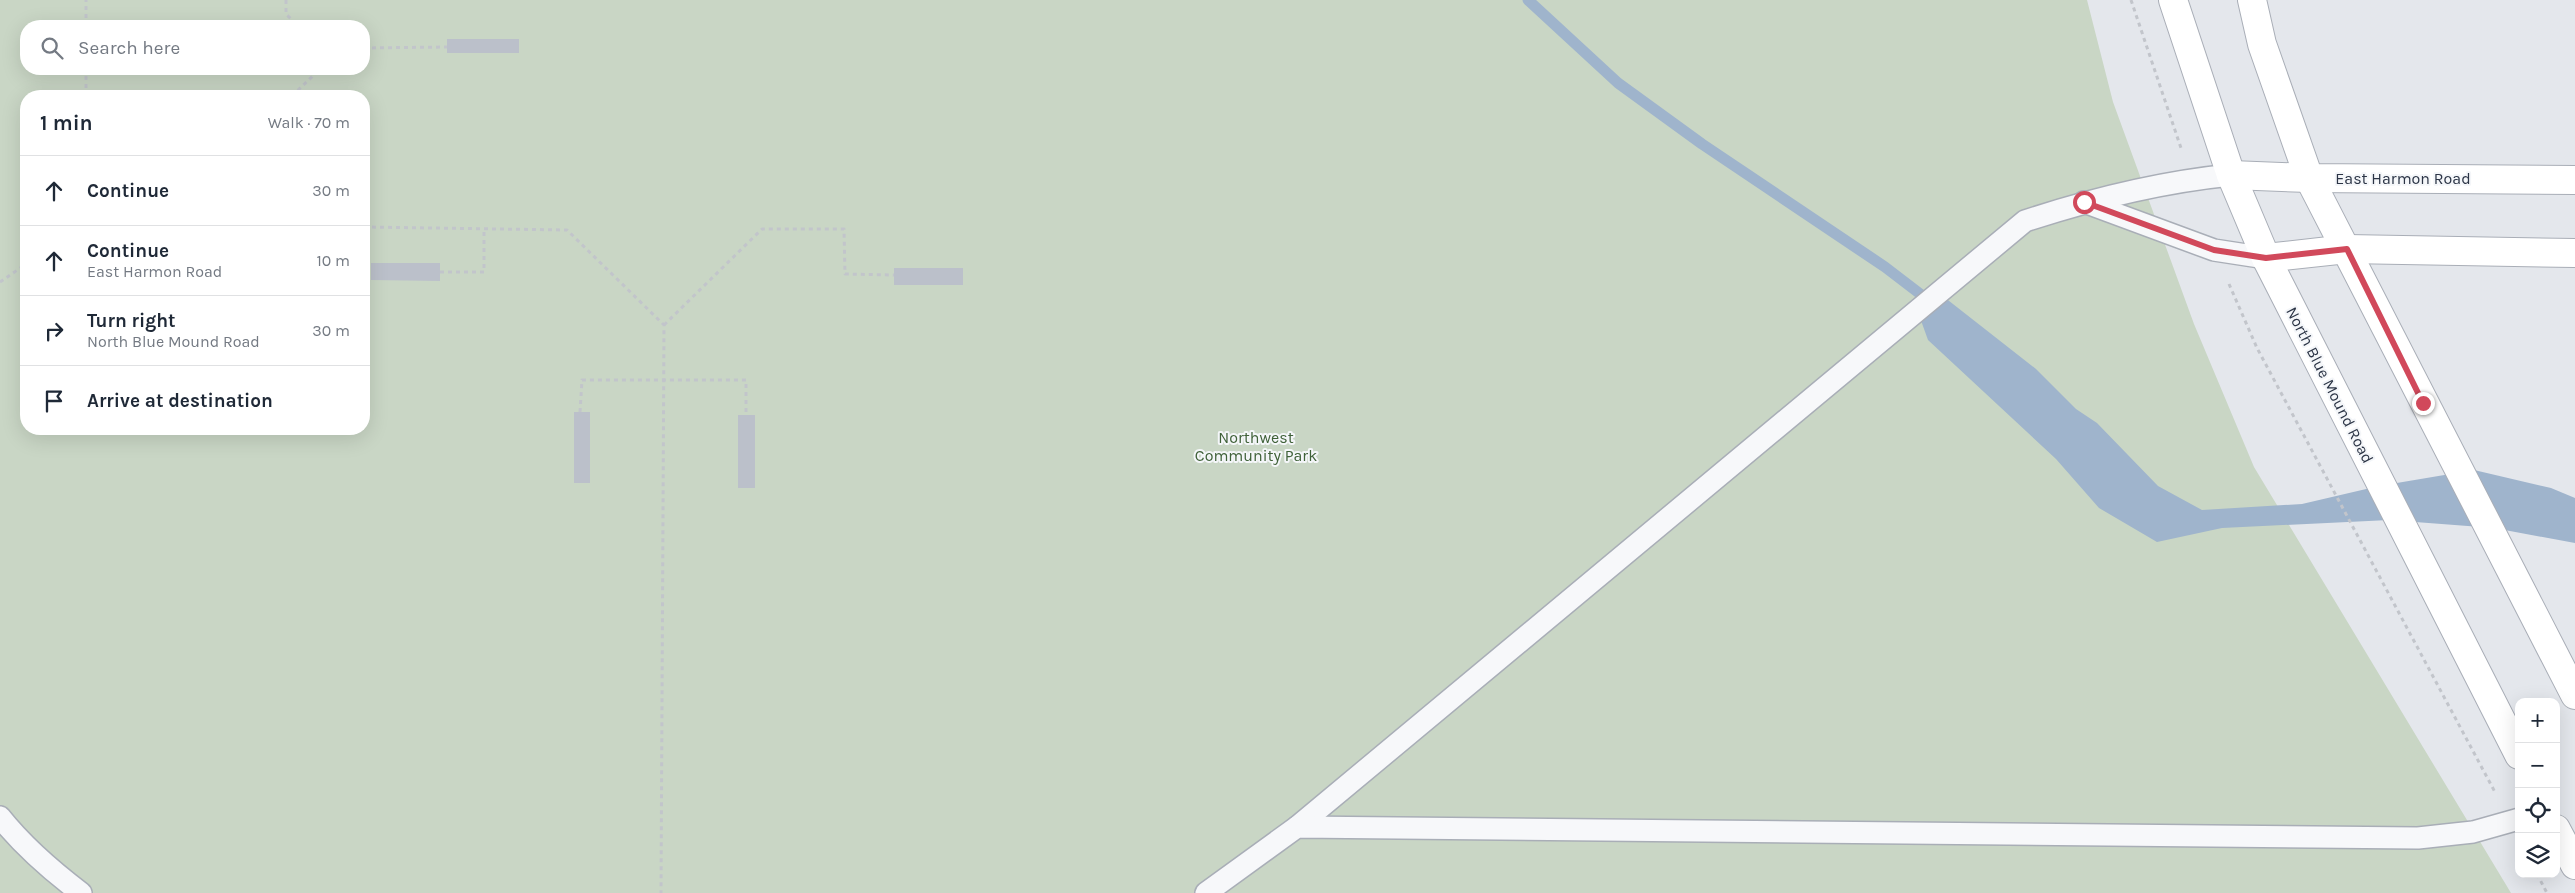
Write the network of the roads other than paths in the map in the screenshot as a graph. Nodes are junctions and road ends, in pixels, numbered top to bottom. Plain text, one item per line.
1 (2173, 0) edge
2 (2252, 0) edge
3 (2231, 175) junction
4 (2309, 178) junction
5 (2575, 180) edge
6 (2084, 202) junction
7 (2347, 249) junction
8 (2575, 253) edge
9 (2266, 258) junction
10 (2575, 696) edge
11 (2515, 747) edge
12 (0, 817) edge
13 (2514, 820) edge
14 (1297, 827) junction
15 (2559, 833) edge
16 (2575, 865) edge
17 (81, 893) edge
18 (1206, 893) edge

1 - 3 main road, North Blue Mound Road
2 - 4 main road
3 - 4 main road, East Harmon Road
3 - 6 lane
3 - 9 main road, North Blue Mound Road
4 - 5 main road, East Harmon Road
4 - 7 main road
6 - 9 lane
6 - 14 lane
7 - 8 main road
7 - 9 main road
7 - 10 main road
9 - 11 main road, North Blue Mound Road
12 - 17 lane
13 - 14 lane
14 - 18 lane
15 - 16 main road

